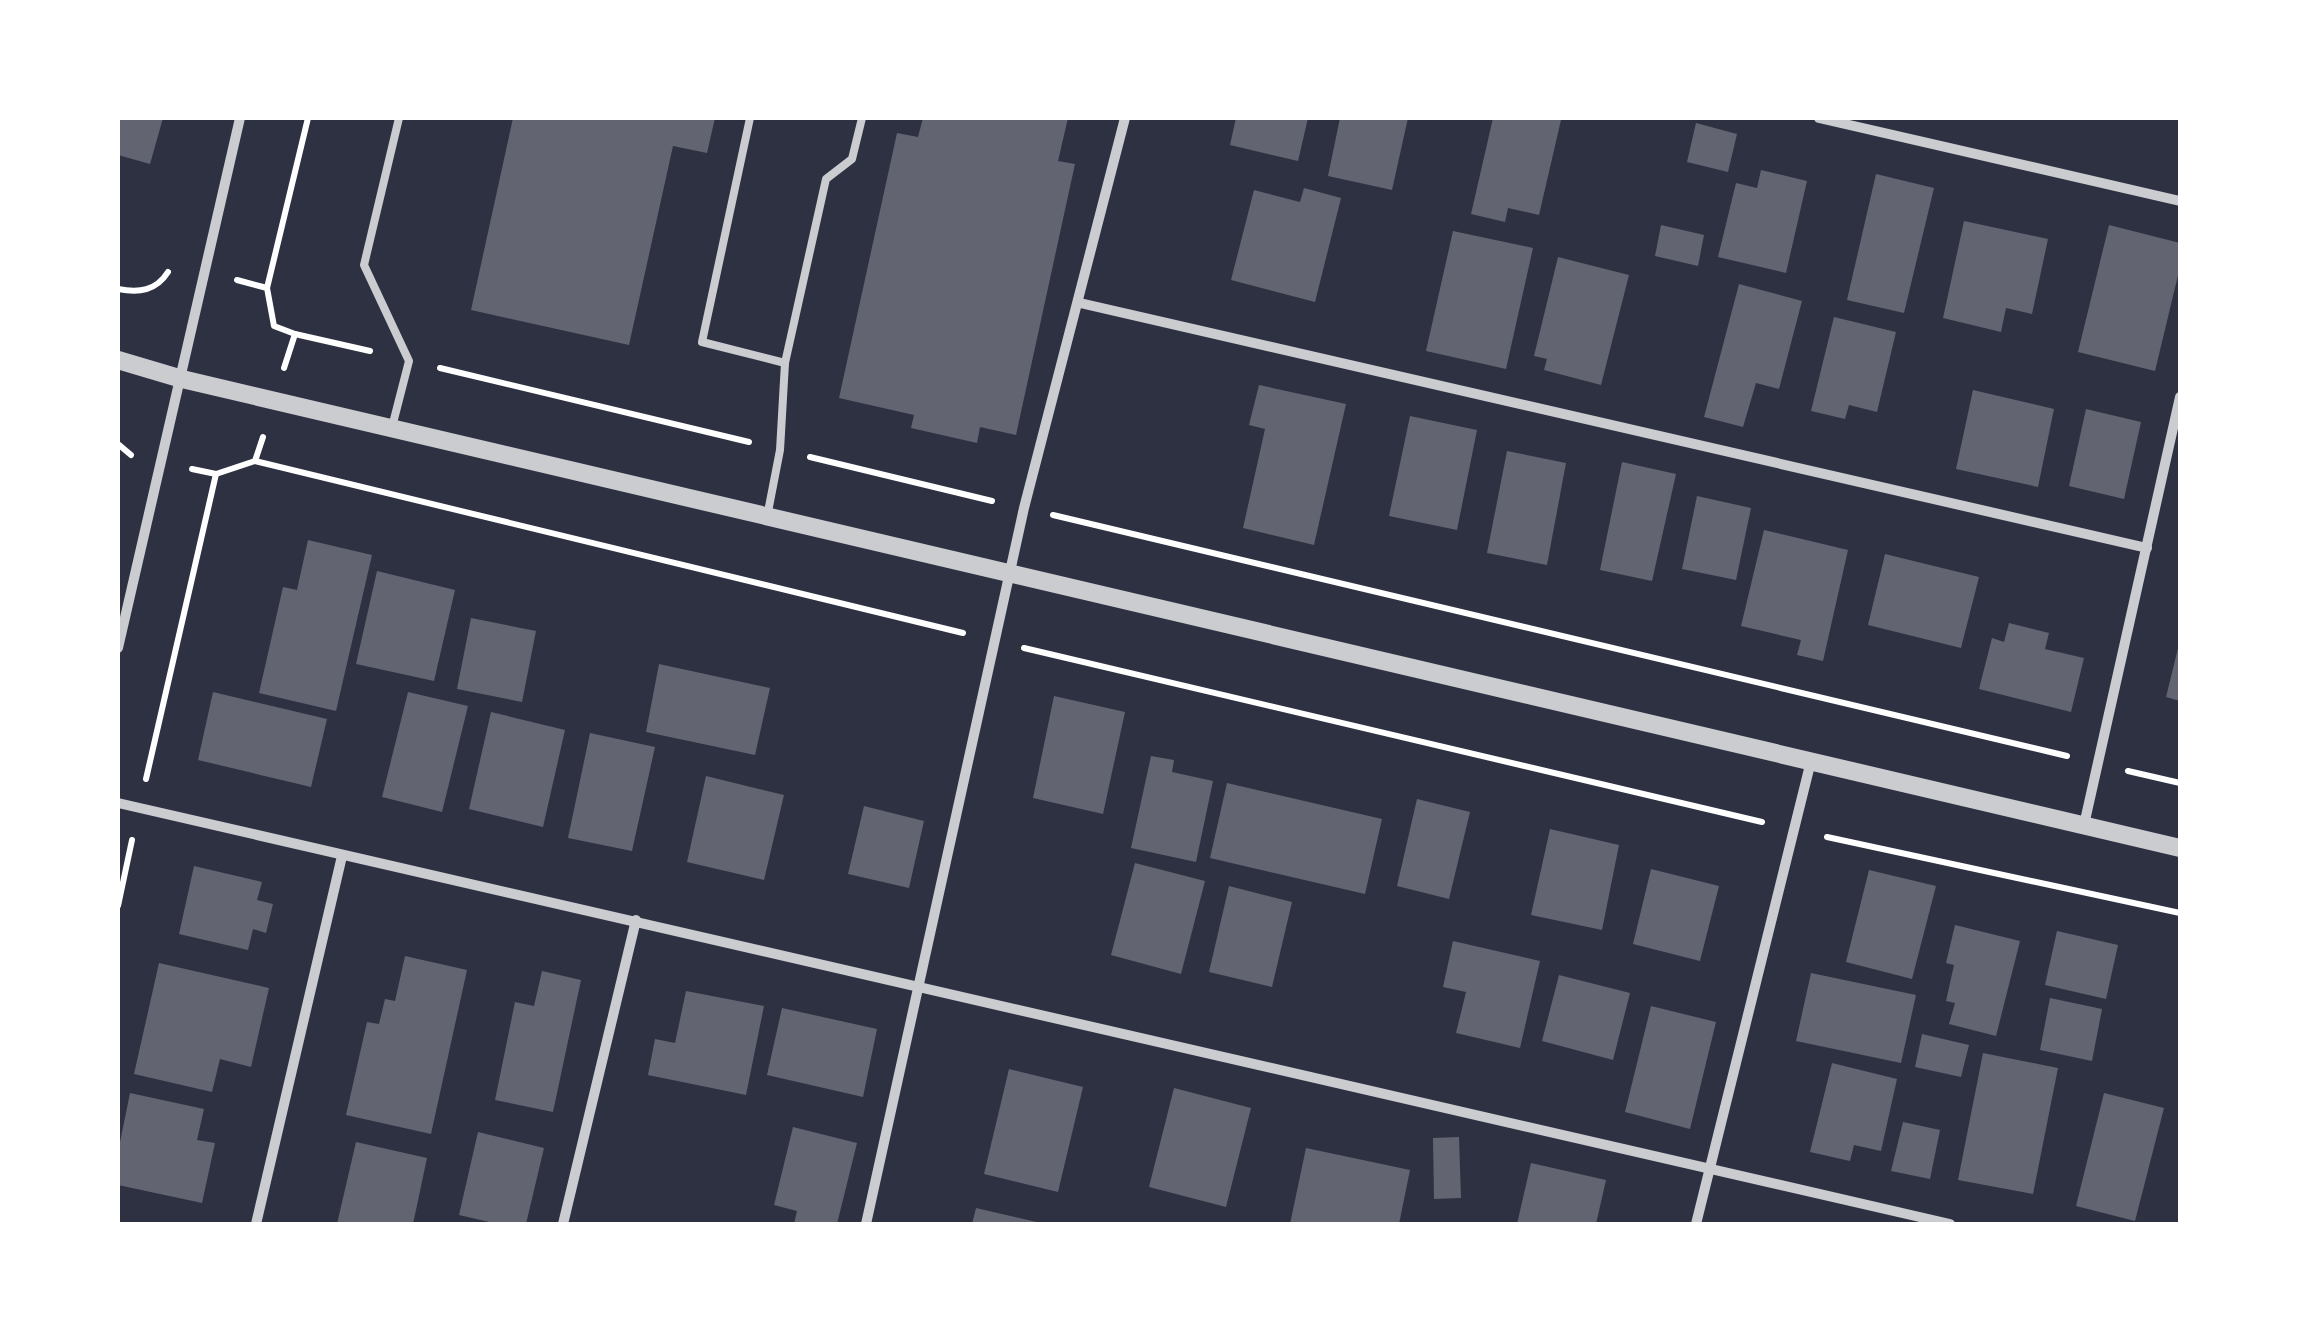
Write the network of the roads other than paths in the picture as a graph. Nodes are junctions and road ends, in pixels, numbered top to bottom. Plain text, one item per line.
1 (240, 118) edge
2 (399, 118) edge
3 (750, 118) edge
4 (862, 118) edge
5 (1125, 118) edge
6 (1819, 118) edge
7 (2180, 201) edge
8 (1080, 303) junction
9 (118, 360) edge
10 (786, 363) junction
11 (182, 380) junction
12 (2180, 397) edge
13 (392, 429) junction
14 (768, 518) junction
15 (2147, 548) junction
16 (1009, 575) junction
17 (118, 648) edge
18 (1811, 761) junction
19 (118, 803) edge
20 (2084, 825) junction
21 (2180, 848) edge
22 (342, 856) junction
23 (636, 920) junction
24 (920, 986) junction
25 (1708, 1172) junction
26 (256, 1224) edge
27 (563, 1224) edge
28 (866, 1224) edge
29 (1696, 1224) edge
30 (1950, 1224) edge

1 - 11 street
2 - 13 lane
3 - 10 lane
4 - 10 lane
5 - 8 street
6 - 7 street
8 - 15 street
8 - 16 street
9 - 11 street
10 - 14 lane
11 - 13 street
11 - 17 street
12 - 15 street
13 - 14 street
14 - 16 street
15 - 20 street
16 - 18 street
16 - 24 street
18 - 20 street
18 - 25 street
19 - 22 street
20 - 21 street
22 - 23 street
22 - 26 street
23 - 24 street
23 - 27 street
24 - 25 street
24 - 28 street
25 - 29 street
25 - 30 street

